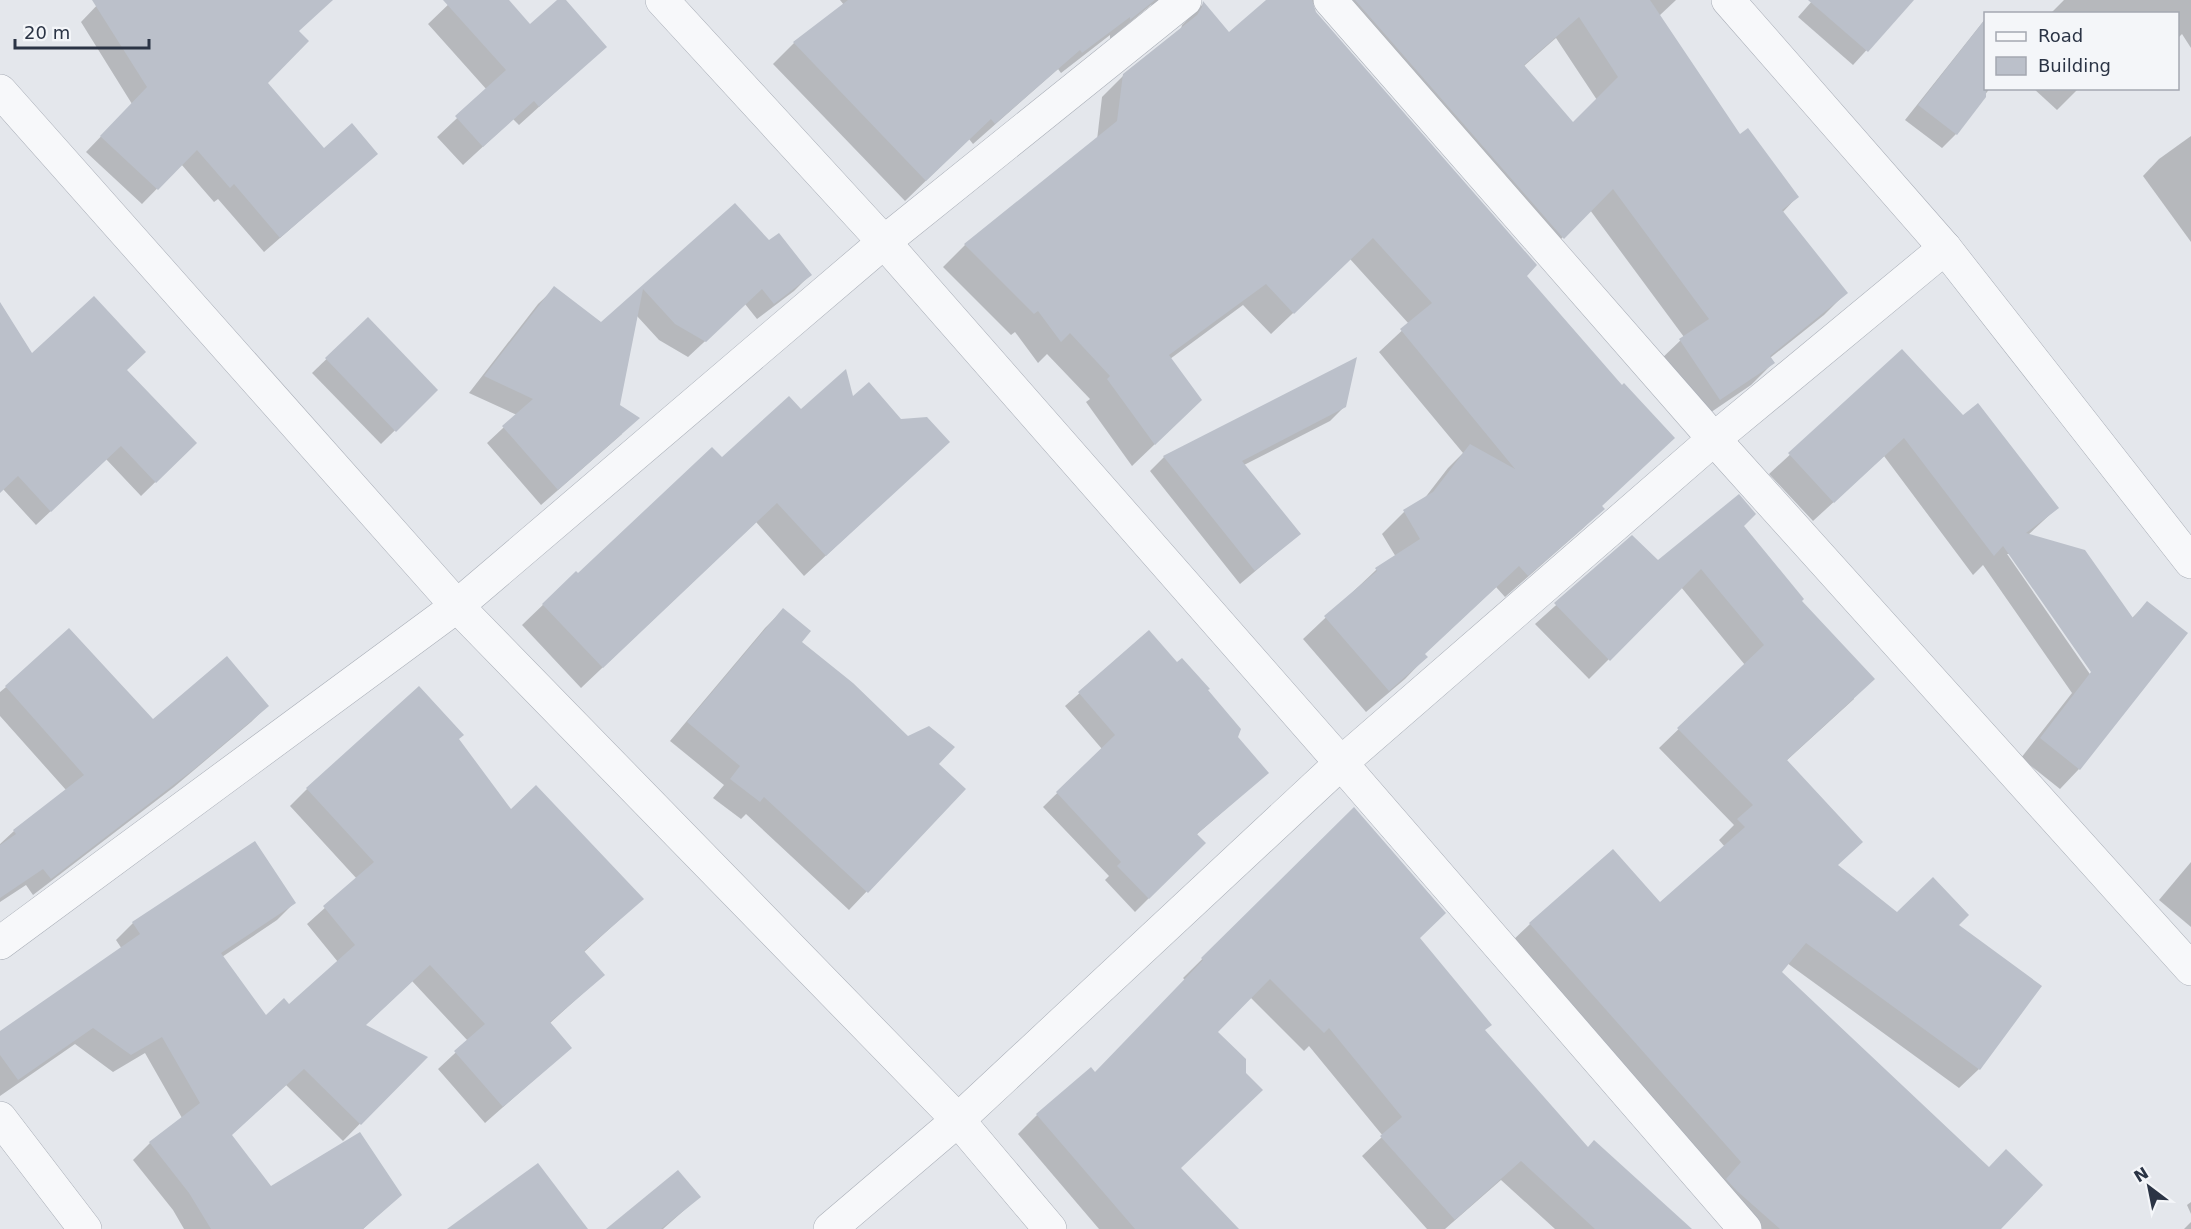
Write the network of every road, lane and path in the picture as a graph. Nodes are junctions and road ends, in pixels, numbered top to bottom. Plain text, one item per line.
1 (662, 0) edge
2 (1185, 0) edge
3 (1330, 0) edge
4 (1728, 0) edge
5 (0, 91) edge
6 (884, 242) junction
7 (1945, 248) junction
8 (1714, 439) junction
9 (2191, 562) edge
10 (458, 606) junction
11 (1341, 763) junction
12 (0, 943) edge
13 (2191, 969) edge
14 (0, 1118) edge
15 (958, 1120) junction
16 (85, 1229) edge
17 (830, 1229) edge
18 (1050, 1229) edge
19 (1745, 1229) edge

1 - 6 street
2 - 6 street
3 - 8 street
4 - 7 street
5 - 10 street
6 - 10 street
6 - 11 street
7 - 8 street
7 - 9 street
8 - 11 street
8 - 13 street
10 - 12 street
10 - 15 street
11 - 15 street
11 - 19 street
14 - 16 street
15 - 17 street
15 - 18 street

